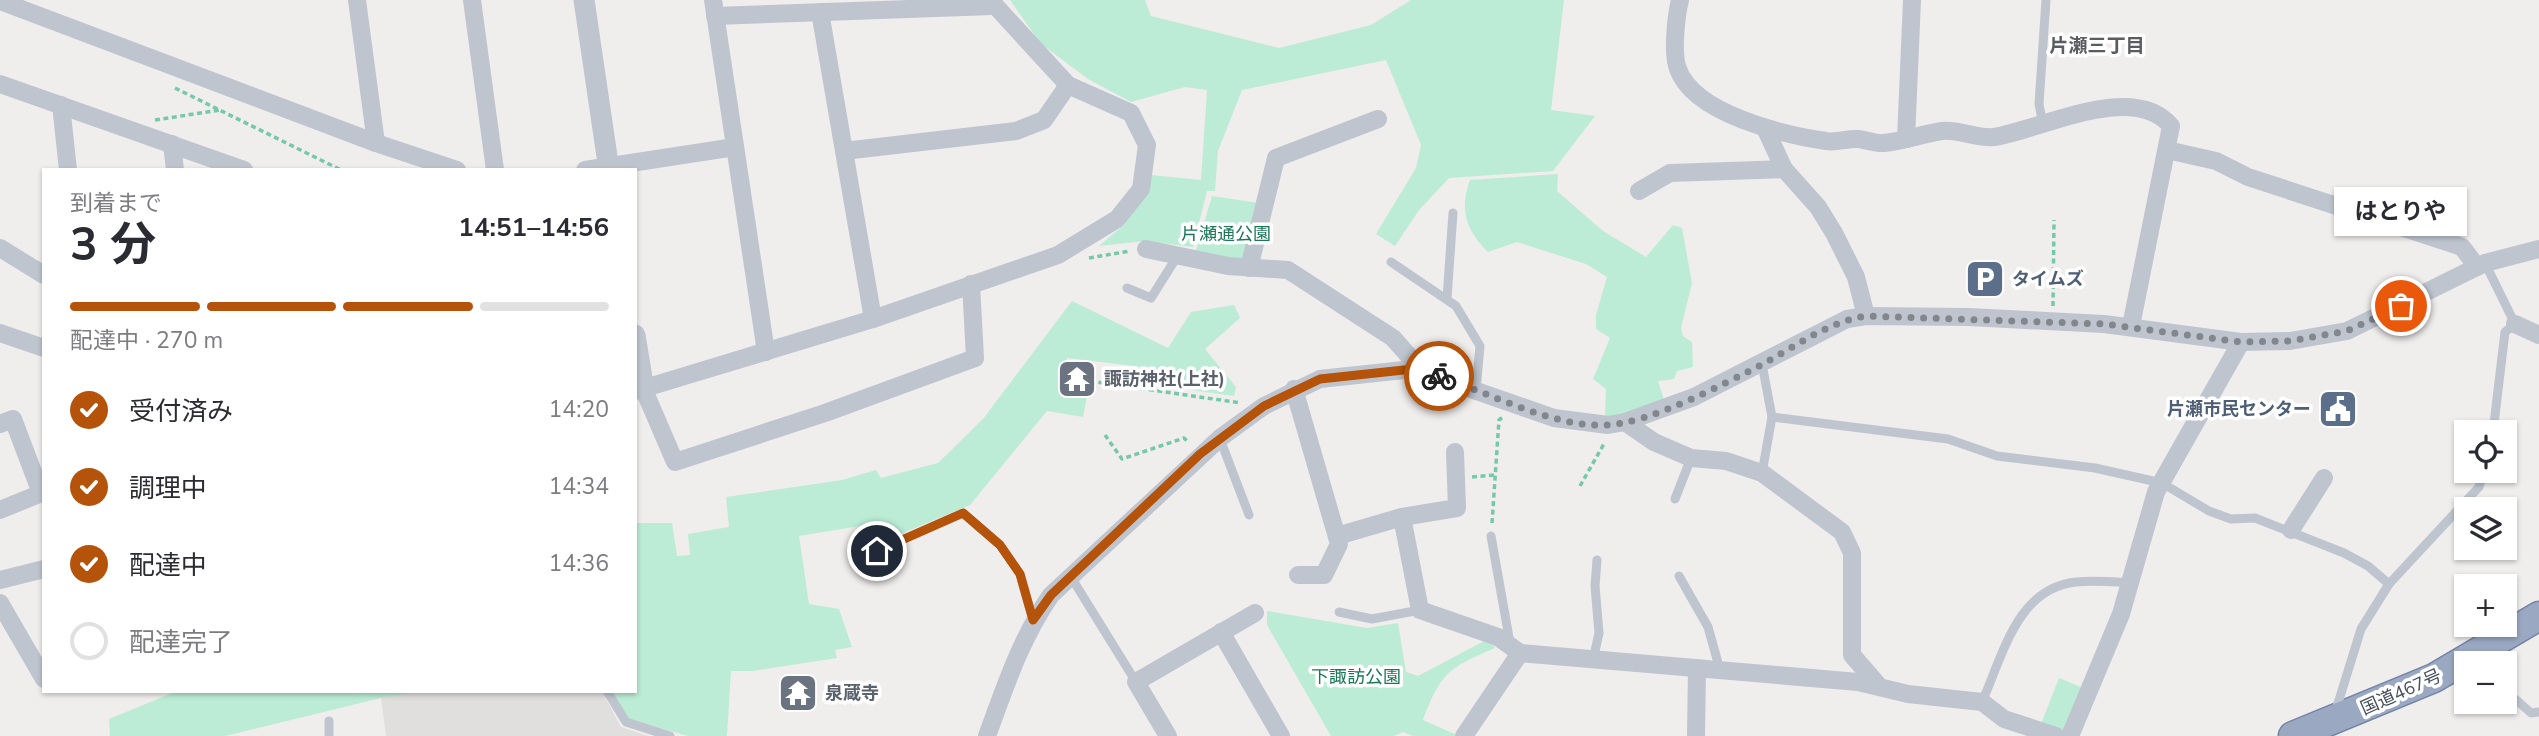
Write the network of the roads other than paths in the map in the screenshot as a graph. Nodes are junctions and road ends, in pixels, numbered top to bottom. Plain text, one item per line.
1 (357, 0) edge
2 (472, 0) edge
3 (584, 0) edge
4 (1680, 0) edge
5 (1912, 0) edge
6 (2046, 0) edge
7 (5, 1) edge
8 (991, 3) edge
9 (714, 8) edge
10 (820, 12) junction
11 (0, 84) edge
12 (1068, 85) junction
13 (61, 106) junction
14 (1378, 119) dead end
15 (2043, 125) junction
16 (1765, 128) junction
17 (1906, 139) junction
18 (376, 143) junction
19 (172, 144) junction
20 (735, 147) junction
21 (2167, 150) junction
22 (844, 151) junction
23 (68, 168) edge
24 (175, 168) edge
25 (238, 168) edge
26 (451, 168) edge
27 (495, 168) edge
28 (609, 168) edge
29 (1784, 169) junction
30 (1639, 191) dead end
31 (1454, 213) dead end
32 (0, 248) edge
33 (1146, 249) road end
34 (2539, 249) edge
35 (1178, 254) junction
36 (1391, 262) dead end
37 (2481, 265) junction
38 (1249, 268) junction
39 (42, 274) edge
40 (971, 284) junction
41 (1127, 288) dead end
42 (1447, 298) junction
43 (1866, 316) junction
44 (873, 320) junction
45 (2515, 324) junction
46 (2131, 326) junction
47 (0, 333) edge
48 (2539, 335) edge
49 (2241, 342) junction
50 (42, 347) edge
51 (766, 352) junction
52 (637, 357) edge
53 (1762, 364) junction
54 (1422, 371) junction
55 (1294, 389) junction
56 (1476, 390) junction
57 (640, 391) edge
58 (1772, 417) junction
59 (2494, 420) edge
60 (0, 424) edge
61 (1629, 424) junction
62 (1220, 438) junction
63 (1455, 452) dead end
64 (1690, 458) junction
65 (1762, 473) junction
66 (2323, 478) dead end
67 (2480, 483) edge
68 (2162, 484) junction
69 (42, 492) edge
70 (1675, 499) dead end
71 (0, 510) edge
72 (1249, 515) dead end
73 (1402, 517) junction
74 (2291, 530) junction
75 (1337, 536) junction
76 (1491, 536) road end
77 (877, 551) dead end
78 (1597, 560) dead end
79 (42, 570) edge
80 (1298, 575) dead end
81 (1679, 576) dead end
82 (1072, 578) junction
83 (0, 580) edge
84 (2131, 583) junction
85 (2389, 584) junction
86 (0, 603) edge
87 (1419, 610) junction
88 (1339, 612) dead end
89 (1255, 613) dead end
90 (1033, 620) junction
91 (2536, 622) edge
92 (1221, 632) junction
93 (1515, 649) junction
94 (2491, 651) edge
95 (1593, 660) junction
96 (1696, 668) junction
97 (1720, 670) junction
98 (2454, 670) edge
99 (42, 676) edge
100 (1136, 682) junction
101 (1879, 687) junction
102 (608, 693) edge
103 (2517, 701) edge
104 (1982, 702) junction
105 (2539, 712) edge
106 (2333, 720) junction
107 (329, 721) dead end
108 (2301, 734) edge
109 (329, 736) edge
110 (670, 736) edge
111 (987, 736) edge
112 (1168, 736) edge
113 (1281, 736) edge
114 (1464, 736) edge
115 (1696, 736) edge
116 (2056, 736) edge
117 (2070, 736) edge

1 - 18 street
2 - 27 street
3 - 28 street
4 - 16 street
5 - 17 street
6 - 15 lane
7 - 18 street
8 - 10 street
8 - 12 street
9 - 10 street
9 - 20 street
10 - 22 street
11 - 13 street
12 - 22 street
12 - 40 street
13 - 19 street
13 - 23 street
14 - 38 street
15 - 17 street
15 - 21 street
16 - 17 street
16 - 29 street
18 - 26 street
19 - 24 street
19 - 25 street
20 - 28 street
20 - 51 street
21 - 37 street
21 - 46 street
22 - 44 street
29 - 30 street
29 - 43 street
31 - 42 lane
32 - 39 street
33 - 35 street
34 - 37 street
35 - 38 street
35 - 41 lane
36 - 42 lane
37 - 45 lane
37 - 49 street
38 - 54 street
40 - 44 street
40 - 57 street
42 - 56 lane
43 - 46 street
43 - 53 street
44 - 51 street
45 - 48 street
45 - 59 lane
46 - 49 street
47 - 50 street
49 - 68 street
51 - 57 street
52 - 57 street
53 - 58 lane
53 - 61 street
54 - 55 street
54 - 56 street
55 - 62 street
55 - 75 street
56 - 61 street
58 - 65 lane
58 - 68 lane
60 - 69 street
61 - 64 street
62 - 72 lane
62 - 82 street
63 - 73 street
64 - 65 street
64 - 70 lane
65 - 101 street
66 - 74 street
67 - 85 lane
68 - 74 lane
68 - 84 street
69 - 71 street
73 - 75 street
73 - 87 street
74 - 85 lane
75 - 80 street
76 - 93 lane
77 - 90 lane
78 - 95 lane
79 - 83 street
81 - 97 lane
82 - 90 street
82 - 100 lane
84 - 104 lane
84 - 117 street
85 - 106 lane
86 - 99 street
87 - 88 lane
87 - 93 street
89 - 92 street
90 - 111 street
91 - 94 highway, 国道467号
92 - 100 street
92 - 113 street
93 - 95 street
93 - 114 street
95 - 96 street
96 - 97 street
96 - 115 street
97 - 101 street
98 - 106 highway, 国道467号
100 - 112 street
101 - 104 street
102 - 110 lane
103 - 105 lane
104 - 116 street
106 - 108 highway, 国道467号
107 - 109 lane

